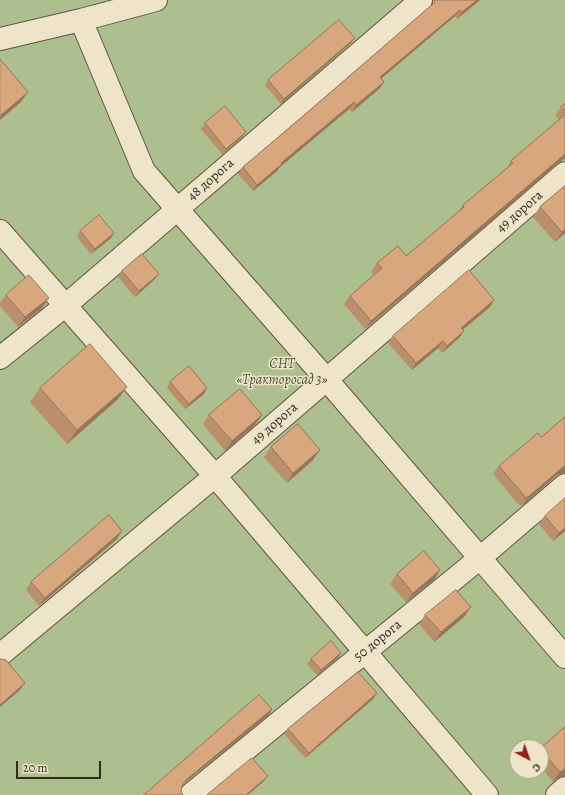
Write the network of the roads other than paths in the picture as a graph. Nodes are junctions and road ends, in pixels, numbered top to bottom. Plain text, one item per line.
1 (156, 0) edge
2 (420, 0) edge
3 (82, 20) junction
4 (0, 39) edge
5 (565, 173) edge
6 (178, 209) junction
7 (0, 231) edge
8 (66, 305) junction
9 (0, 358) edge
10 (327, 380) junction
11 (215, 476) junction
12 (565, 485) edge
13 (480, 558) junction
14 (365, 651) junction
15 (0, 655) edge
16 (565, 657) edge
17 (565, 788) edge
18 (190, 795) edge
19 (487, 795) edge
20 (556, 795) edge

1 - 3 street
2 - 6 street, 48 дорога
3 - 4 street
3 - 6 street
5 - 10 street, 49 дорога
6 - 8 street, 48 дорога
6 - 10 street
7 - 8 street
8 - 9 street, 48 дорога
8 - 11 street
10 - 11 street, 49 дорога
10 - 13 street
11 - 14 street
11 - 15 street, 49 дорога
12 - 13 street, 50 дорога
13 - 14 street, 50 дорога
13 - 16 street
14 - 18 street, 50 дорога
14 - 19 street
17 - 20 street

